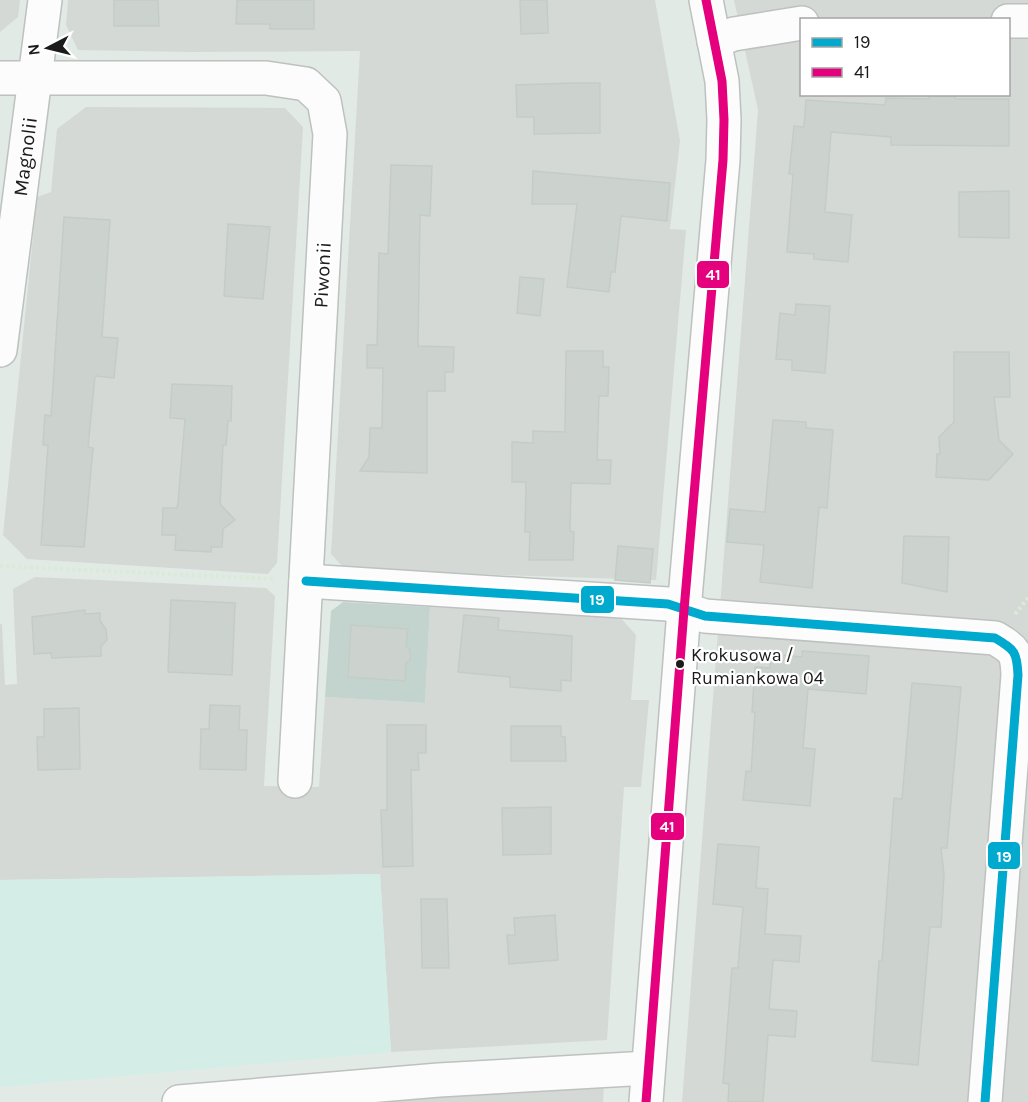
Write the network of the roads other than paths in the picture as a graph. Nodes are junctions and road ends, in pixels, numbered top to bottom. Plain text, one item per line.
1 (45, 0) edge
2 (706, 0) edge
3 (1010, 21) edge
4 (1028, 21) edge
5 (800, 23) edge
6 (714, 41) junction
7 (0, 78) edge
8 (34, 78) junction
9 (0, 350) edge
10 (306, 581) junction
11 (684, 610) junction
12 (295, 781) dead end
13 (648, 1068) junction
14 (179, 1102) edge
15 (646, 1102) edge
16 (984, 1102) edge

1 - 8 street, Magnolii
2 - 6 street
3 - 4 street
5 - 6 street
6 - 11 street
7 - 8 street, Piwonii
8 - 9 street, Magnolii
8 - 10 street, Piwonii
10 - 11 street
10 - 12 street, Piwonii
11 - 13 street
11 - 16 street
13 - 14 street
13 - 15 street

